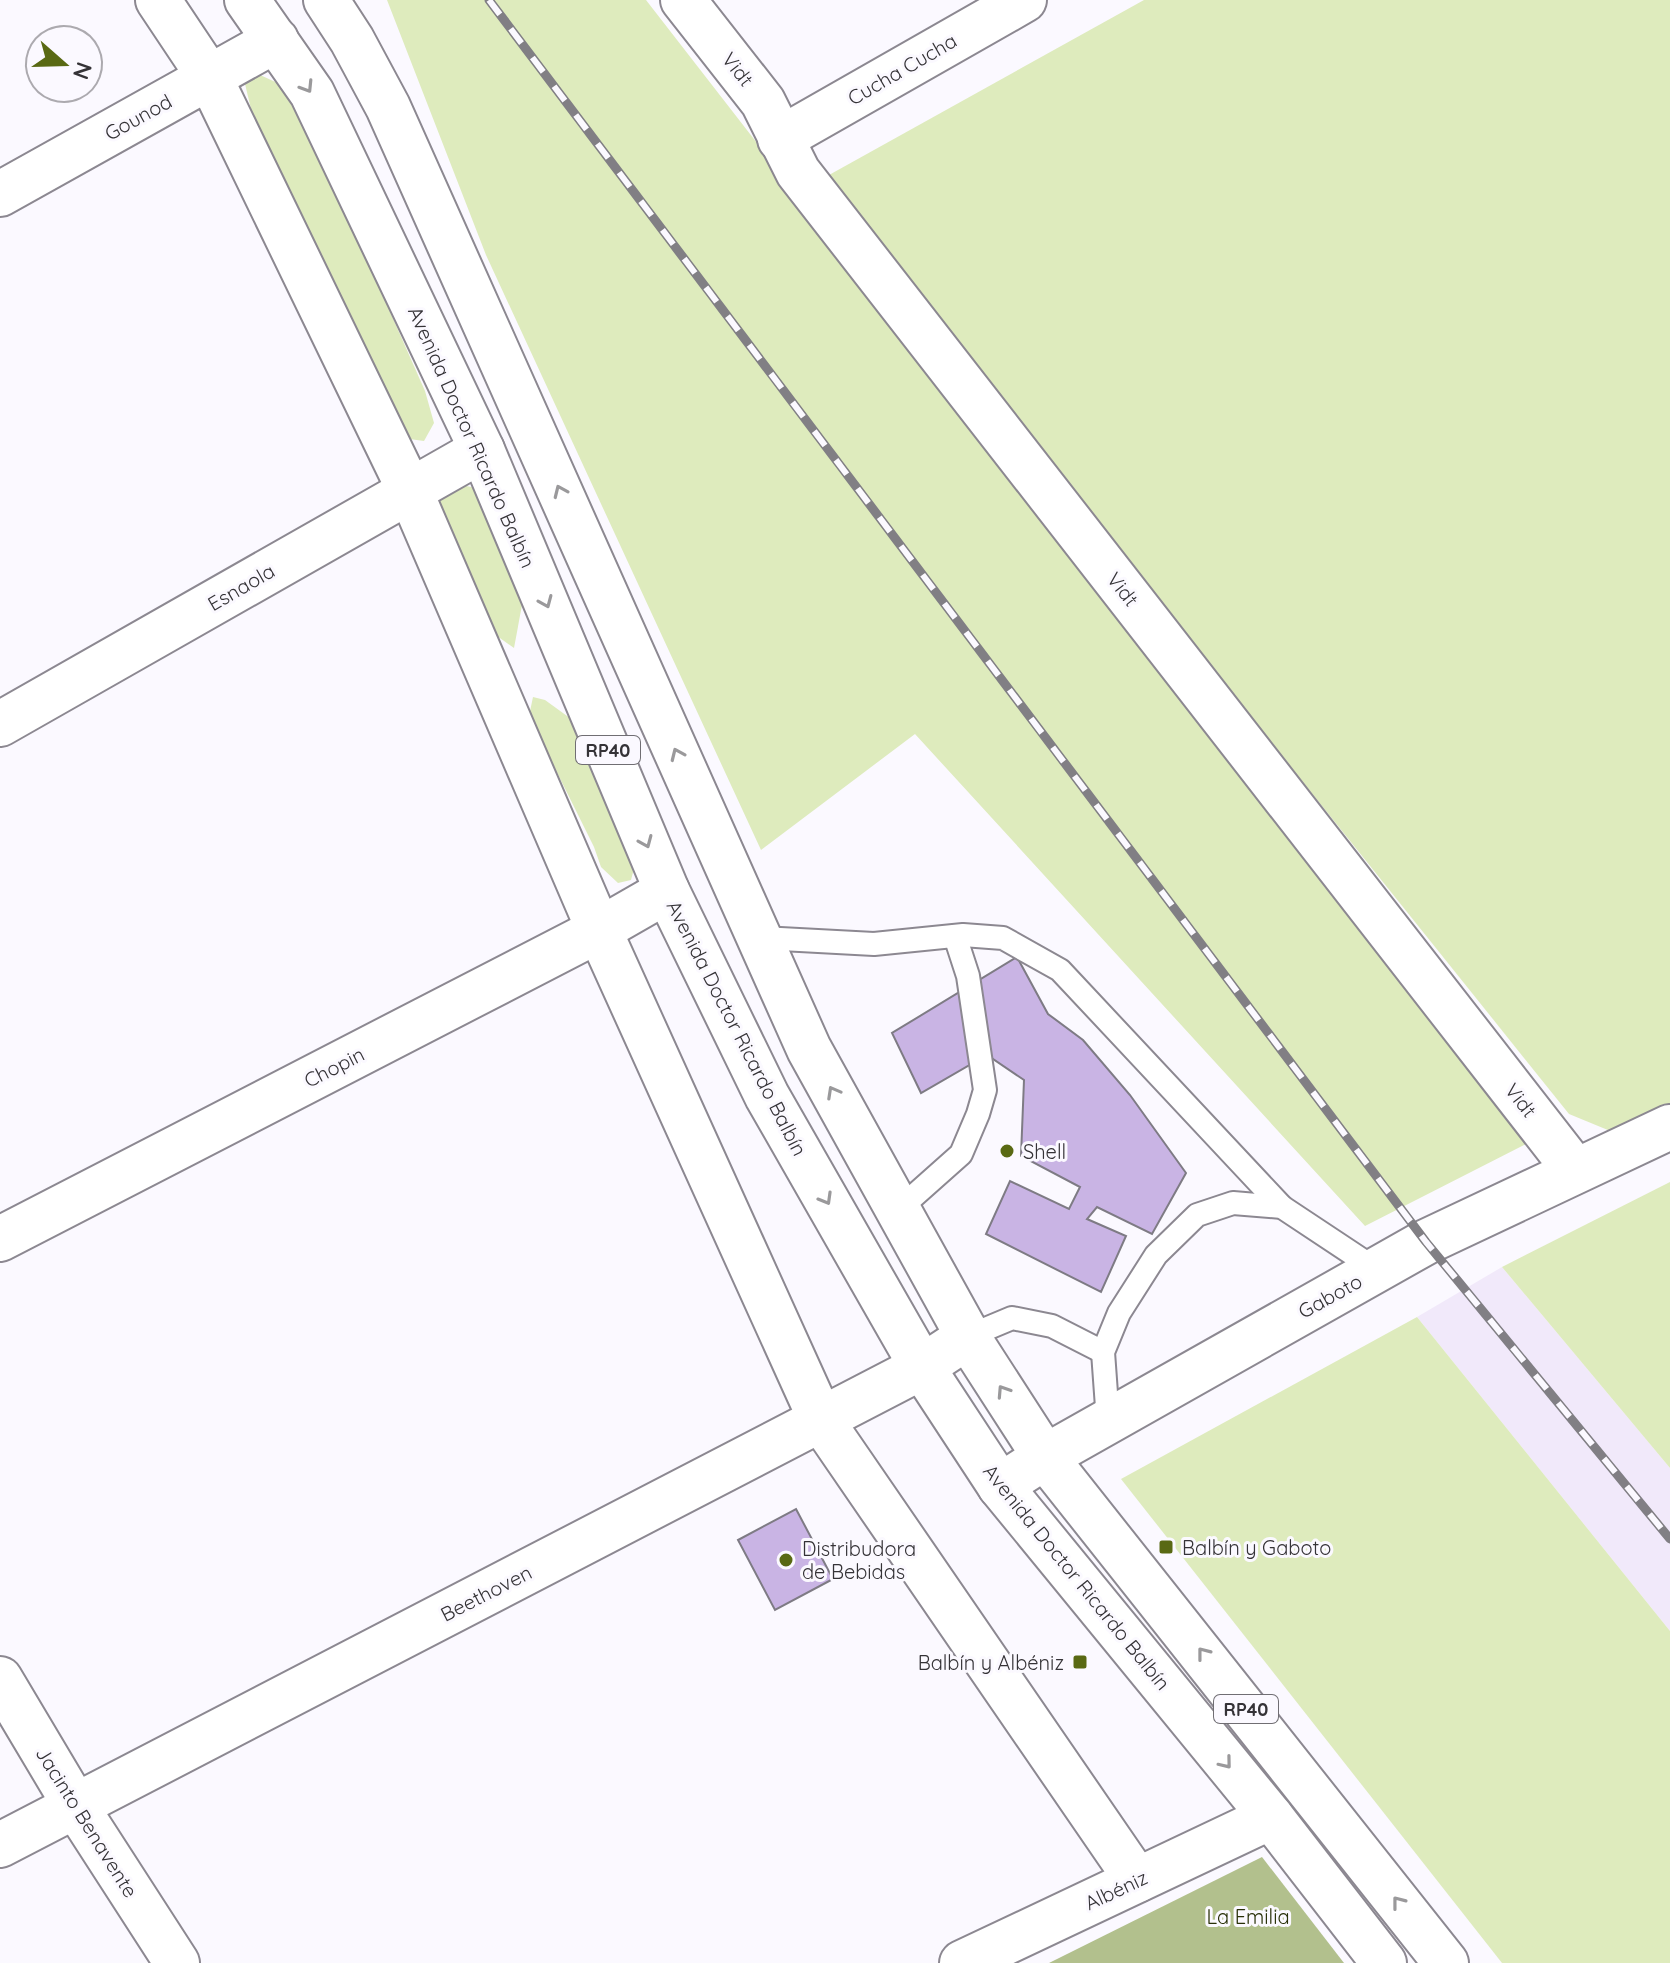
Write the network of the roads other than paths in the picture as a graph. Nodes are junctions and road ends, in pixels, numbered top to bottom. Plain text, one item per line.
1 (158, 0) edge
2 (247, 0) edge
3 (326, 0) edge
4 (683, 0) edge
5 (1024, 0) edge
6 (276, 40) junction
7 (210, 78) junction
8 (780, 139) junction
9 (0, 194) edge
10 (482, 450) junction
11 (410, 491) junction
12 (0, 724) edge
13 (667, 891) junction
14 (599, 930) junction
15 (955, 936) junction
16 (760, 938) junction
17 (1670, 1127) edge
18 (1575, 1170) junction
19 (1282, 1207) junction
20 (898, 1210) junction
21 (0, 1239) edge
22 (1377, 1270) junction
23 (969, 1336) junction
24 (1103, 1352) junction
25 (922, 1367) junction
26 (821, 1420) junction
27 (1108, 1421) junction
28 (1045, 1457) junction
29 (1000, 1486) junction
30 (0, 1679) edge
31 (75, 1805) junction
32 (1271, 1817) junction
33 (0, 1845) edge
34 (1137, 1880) junction
35 (177, 1963) edge
36 (962, 1963) edge
37 (1384, 1963) edge
38 (1446, 1963) edge

1 - 7 street
2 - 6 street, Avenida Doctor Ricardo Balbín / RP40
16 -> 3 street, RP40
4 - 8 street, Vidt
5 - 8 street, Cucha Cucha
6 - 7 street, Gounod
6 -> 10 street, Avenida Doctor Ricardo Balbín / RP40
7 - 9 street, Gounod
7 - 11 street
8 - 18 street, Vidt
10 - 11 street, Esnaola
10 -> 13 street, Avenida Doctor Ricardo Balbín / RP40
11 - 12 street, Esnaola
11 - 14 street
13 - 14 street, Chopin
13 -> 25 street, Avenida Doctor Ricardo Balbín / RP40
14 - 21 street, Chopin
14 - 26 street
15 - 16 lane
15 - 19 lane
15 - 20 lane
20 -> 16 street, RP40
17 - 18 street, Gaboto
18 - 22 street, Gaboto
19 - 22 lane
19 - 24 lane
20 - 23 street, RP40
22 - 27 street, Gaboto
23 - 24 lane
23 - 25 street, Beethoven
28 -> 23 street, RP40
24 - 27 lane
25 - 26 street, Beethoven
25 - 29 street, Avenida Doctor Ricardo Balbín / RP40
26 - 31 street, Beethoven
26 - 34 street
27 - 28 street, Gaboto
28 - 29 street, Gaboto
38 -> 28 street, RP40
29 -> 32 street, Avenida Doctor Ricardo Balbín / RP40
30 - 31 street, Jacinto Benavente
31 - 33 street, Beethoven
31 - 35 street, Jacinto Benavente
32 - 34 street, Albéniz
32 - 37 street, Avenida Doctor Ricardo Balbín / RP40
34 - 36 street, Albéniz

